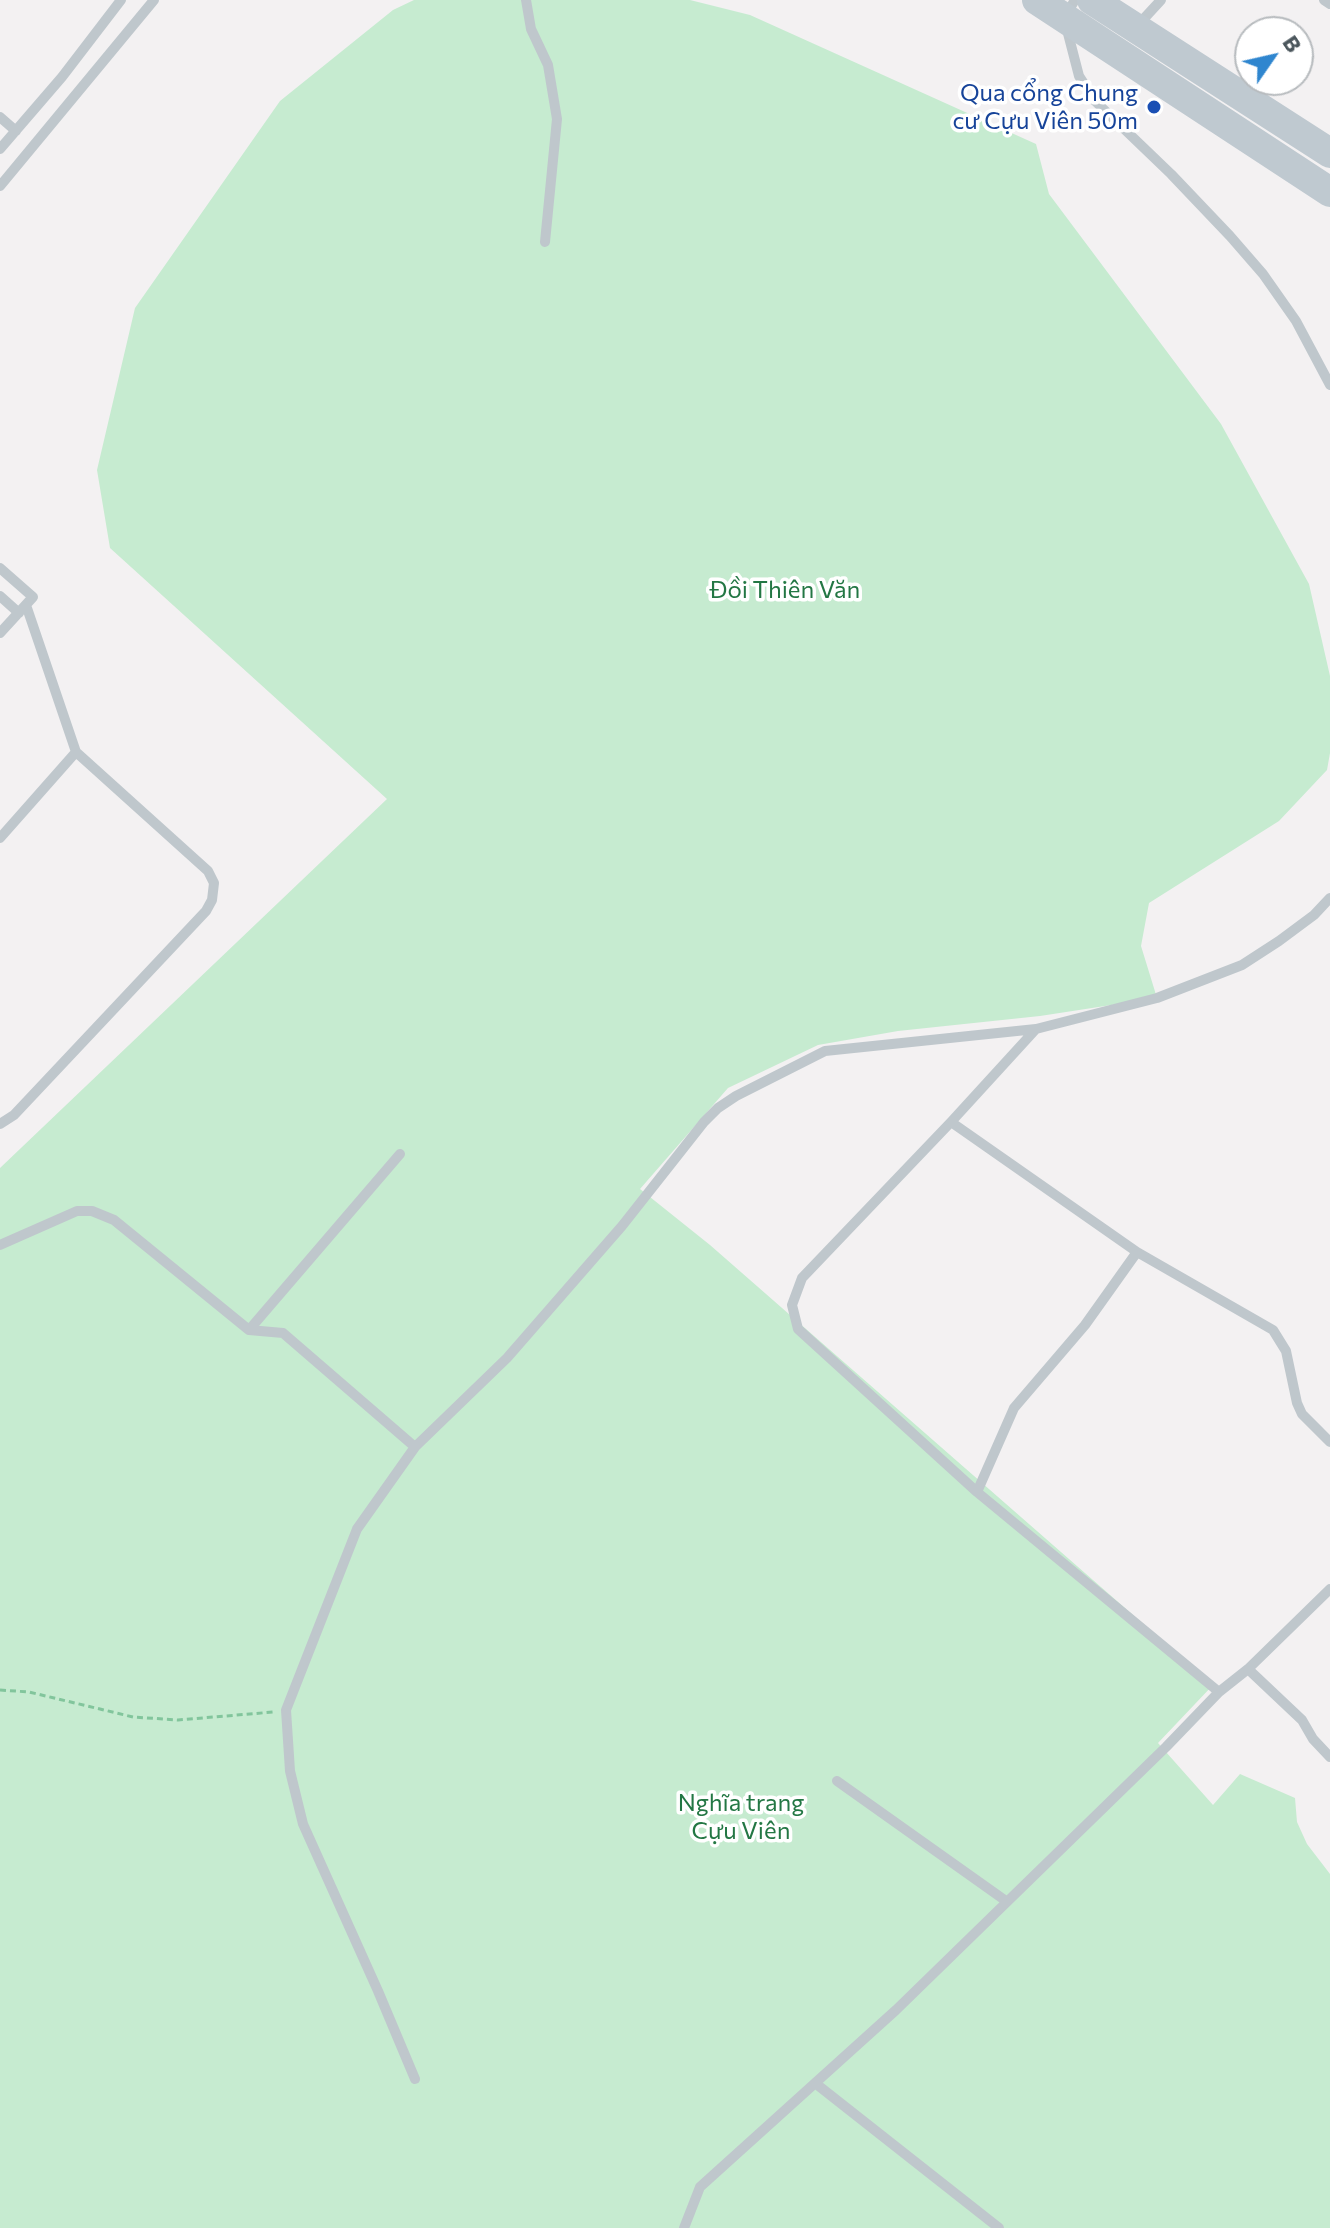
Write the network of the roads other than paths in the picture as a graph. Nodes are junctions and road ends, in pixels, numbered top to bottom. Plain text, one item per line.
1 (121, 0) edge
2 (154, 0) edge
3 (526, 0) edge
4 (1037, 0) edge
5 (1092, 0) edge
6 (1161, 0) edge
7 (1324, 0) edge
8 (1330, 4) edge
9 (1069, 9) edge
10 (1135, 28) junction
11 (0, 117) edge
12 (16, 131) junction
13 (0, 149) edge
14 (1330, 153) edge
15 (0, 186) edge
16 (1330, 192) edge
17 (545, 242) dead end
18 (1330, 385) edge
19 (0, 568) edge
20 (0, 596) edge
21 (26, 605) junction
22 (0, 633) edge
23 (76, 752) junction
24 (0, 838) edge
25 (1330, 898) edge
26 (1036, 1029) junction
27 (951, 1122) junction
28 (0, 1124) edge
29 (400, 1154) dead end
30 (0, 1245) edge
31 (1137, 1252) junction
32 (249, 1330) junction
33 (1330, 1442) edge
34 (415, 1447) junction
35 (977, 1492) junction
36 (1330, 1589) edge
37 (1248, 1669) junction
38 (1219, 1692) junction
39 (1330, 1757) edge
40 (837, 1781) dead end
41 (1006, 1901) junction
42 (415, 2079) dead end
43 (815, 2083) junction
44 (684, 2228) edge
45 (999, 2228) edge

1 - 12 lane
2 - 15 lane
3 - 17 lane
4 - 9 main road
5 - 10 main road
6 - 10 lane
7 - 8 lane
9 - 16 main road
9 - 18 lane
10 - 14 main road
11 - 12 lane
12 - 13 lane
19 - 21 lane
20 - 21 lane
21 - 22 lane
21 - 23 lane
23 - 24 lane
23 - 28 lane
25 - 26 lane
26 - 27 lane
26 - 34 lane
27 - 31 lane
27 - 35 lane
29 - 32 lane
30 - 32 lane
31 - 33 lane
31 - 35 lane
32 - 34 lane
34 - 42 lane
35 - 38 lane
36 - 37 lane
37 - 38 lane
37 - 39 lane
38 - 41 lane
40 - 41 lane
41 - 43 lane
43 - 44 lane
43 - 45 lane

